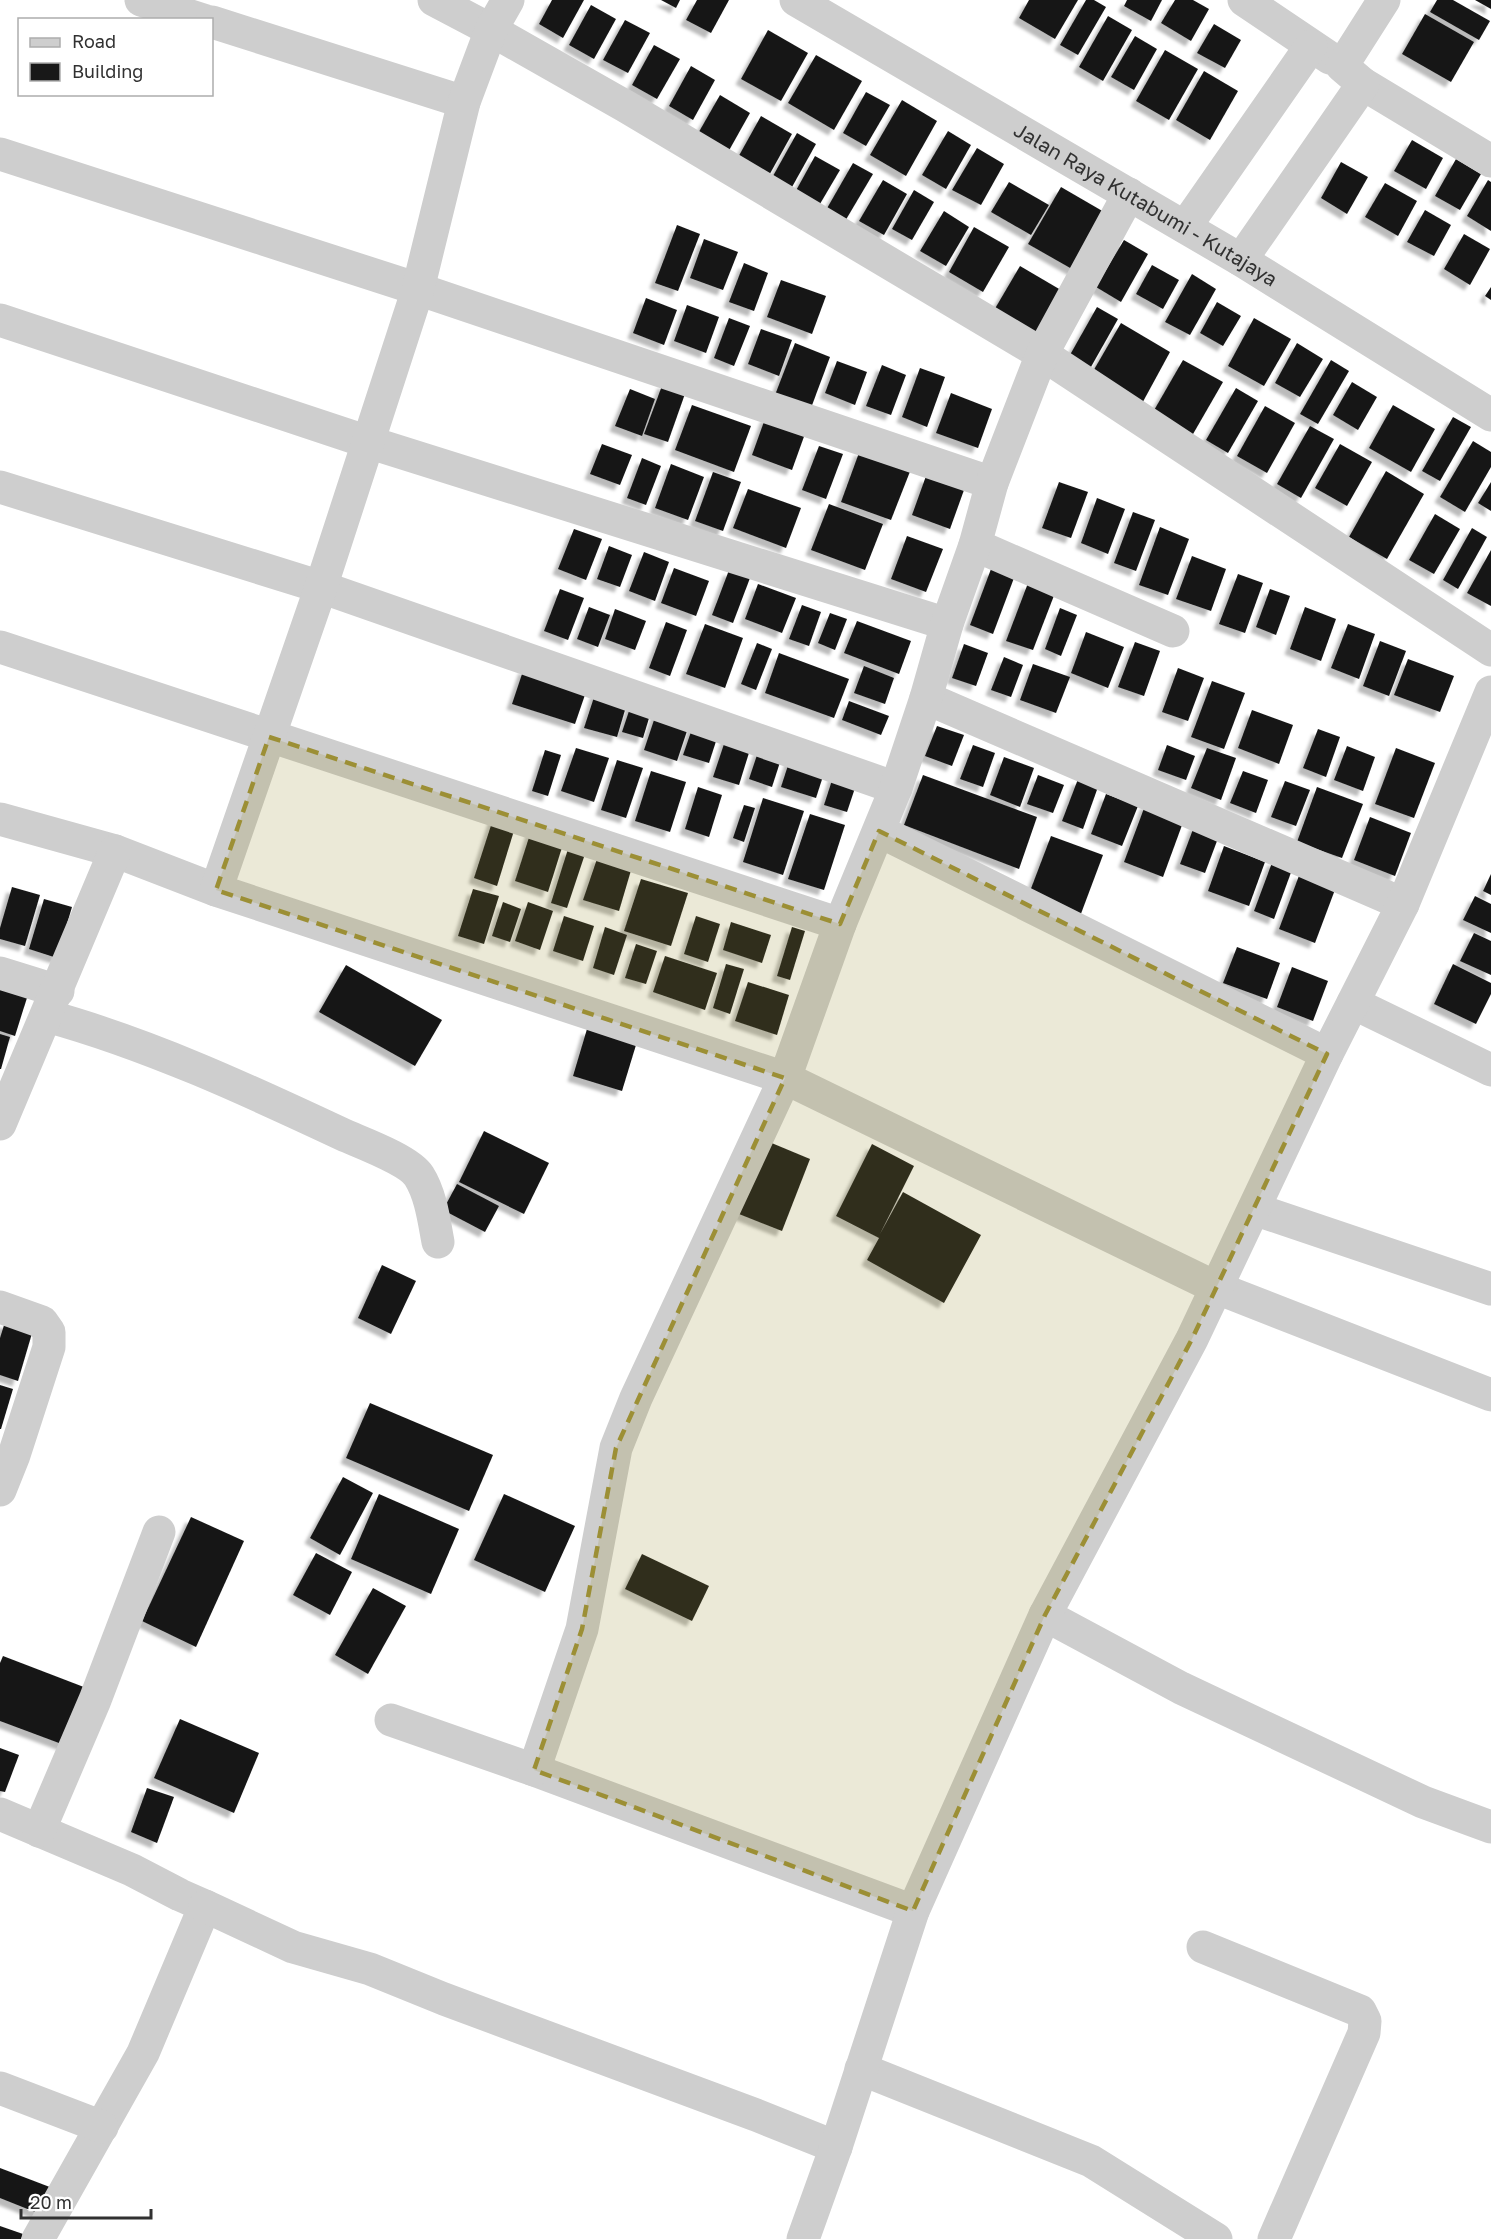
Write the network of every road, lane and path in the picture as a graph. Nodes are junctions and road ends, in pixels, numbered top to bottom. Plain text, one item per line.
1 (141, 0) edge
2 (434, 0) edge
3 (508, 0) edge
4 (796, 0) edge
5 (1244, 0) edge
6 (1384, 0) edge
7 (843, 12) edge
8 (197, 18) edge
9 (213, 22) edge
10 (491, 30) junction
11 (1311, 46) junction
12 (1353, 75) junction
13 (464, 102) junction
14 (0, 154) edge
15 (1491, 160) edge
16 (1129, 194) junction
17 (1185, 227) junction
18 (1241, 260) junction
19 (418, 289) junction
20 (0, 320) edge
21 (1042, 354) junction
22 (1491, 415) edge
23 (368, 442) junction
24 (992, 483) junction
25 (0, 487) edge
26 (975, 545) junction
27 (321, 587) junction
28 (947, 624) junction
29 (1173, 630) dead end
30 (0, 647) edge
31 (1491, 650) edge
32 (1491, 692) edge
33 (926, 698) junction
34 (269, 737) junction
35 (896, 788) junction
36 (0, 819) edge
37 (879, 831) junction
38 (115, 851) junction
39 (216, 890) junction
40 (1403, 904) junction
41 (840, 924) junction
42 (0, 973) edge
43 (52, 1003) junction
44 (1353, 1003) junction
45 (1327, 1054) junction
46 (1489, 1065) edge
47 (785, 1078) junction
48 (0, 1124) edge
49 (1254, 1209) junction
50 (438, 1242) dead end
51 (1217, 1288) junction
52 (1491, 1289) edge
53 (0, 1307) edge
54 (1491, 1395) edge
55 (3, 1476) edge
56 (159, 1532) dead end
57 (1045, 1615) junction
58 (391, 1720) dead end
59 (534, 1770) junction
60 (0, 1814) edge
61 (1491, 1827) edge
62 (39, 1831) junction
63 (205, 1906) junction
64 (913, 1911) junction
65 (1203, 1947) dead end
66 (861, 2069) junction
67 (0, 2088) edge
68 (102, 2127) junction
69 (836, 2147) junction
70 (38, 2239) edge
71 (804, 2239) edge
72 (1216, 2239) edge
73 (1274, 2239) edge

1 - 8 street
2 - 10 street
3 - 10 street
4 - 7 street, Jalan Raya Kutabumi - Kutajaya
5 - 11 street
6 - 12 street
7 - 16 street, Jalan Raya Kutabumi - Kutajaya
9 - 13 street
10 - 13 street
10 - 21 street
11 - 12 street
11 - 17 street
12 - 15 street
12 - 18 street
13 - 19 street
14 - 19 street
16 - 17 street, Jalan Raya Kutabumi - Kutajaya
16 - 21 street
17 - 18 street, Jalan Raya Kutabumi - Kutajaya
18 - 22 street, Jalan Raya Kutabumi - Kutajaya
19 - 23 street
19 - 24 street
20 - 23 street
21 - 24 street
21 - 31 street
23 - 27 street
23 - 28 street
24 - 26 street
25 - 27 street
26 - 28 street
26 - 29 street
27 - 34 street
27 - 35 street
28 - 33 street
30 - 34 street
32 - 40 street
33 - 35 street
33 - 40 street
34 - 39 street
34 - 41 street
35 - 37 street
36 - 38 street
37 - 41 street
37 - 45 street
38 - 39 street
38 - 43 street
39 - 47 street
40 - 44 street
41 - 47 street
42 - 43 street
43 - 48 street
43 - 50 street
44 - 45 street
44 - 46 street
45 - 49 street
47 - 51 street
47 - 59 street
49 - 51 street
49 - 52 street
51 - 54 street
51 - 57 street
53 - 55 street
56 - 62 street
57 - 61 street
57 - 64 street
58 - 59 street
59 - 64 street
60 - 62 street
62 - 63 street
63 - 68 street
63 - 69 street
64 - 66 street
65 - 73 street
66 - 69 street
66 - 72 street
67 - 68 street
68 - 70 street
69 - 71 street

